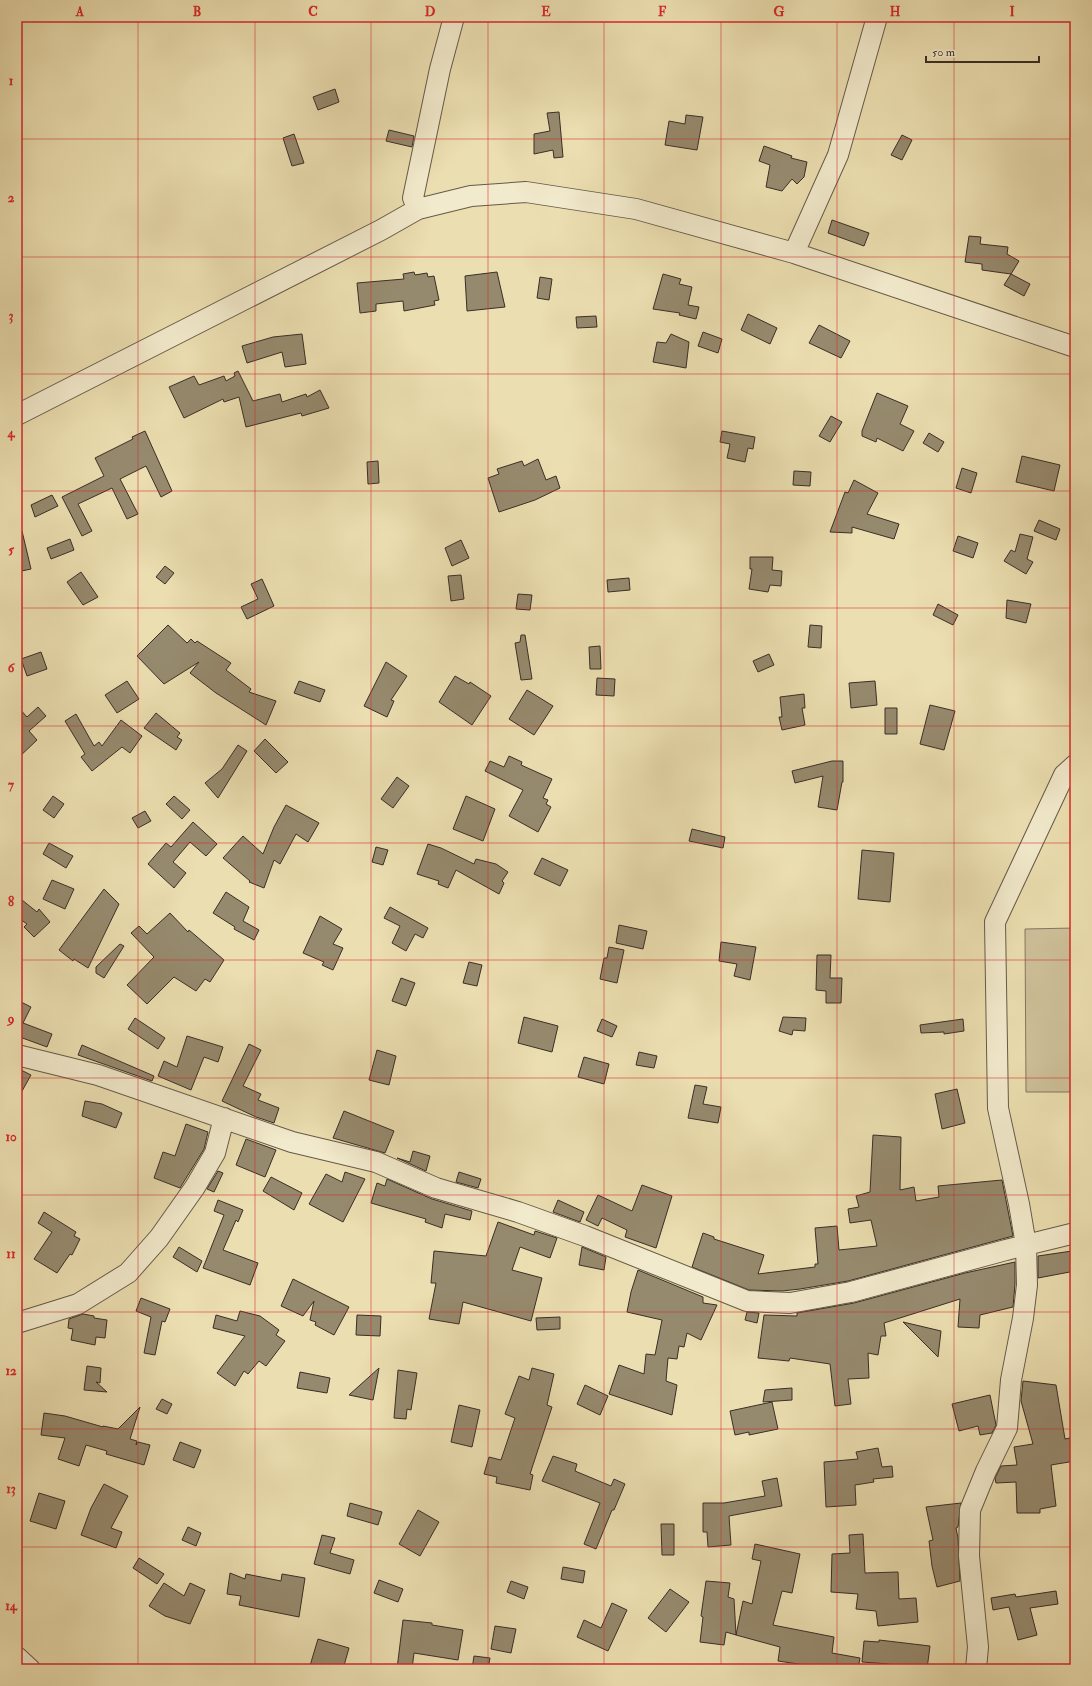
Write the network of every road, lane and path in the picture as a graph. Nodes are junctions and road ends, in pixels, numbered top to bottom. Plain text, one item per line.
1 (454, 17) edge
2 (877, 17) edge
3 (418, 209) junction
4 (794, 253) junction
5 (1075, 347) edge
6 (17, 415) edge
7 (1075, 765) edge
8 (17, 1055) edge
9 (224, 1118) junction
10 (1075, 1233) edge
11 (1026, 1245) junction
12 (17, 1323) edge
13 (17, 1657) edge
14 (30, 1669) edge
15 (976, 1669) edge

1 - 3 street
2 - 4 street
3 - 4 street
3 - 6 street
4 - 5 street
7 - 11 street
8 - 9 street
9 - 11 street
9 - 12 street
10 - 11 street
11 - 15 street
13 - 14 street

